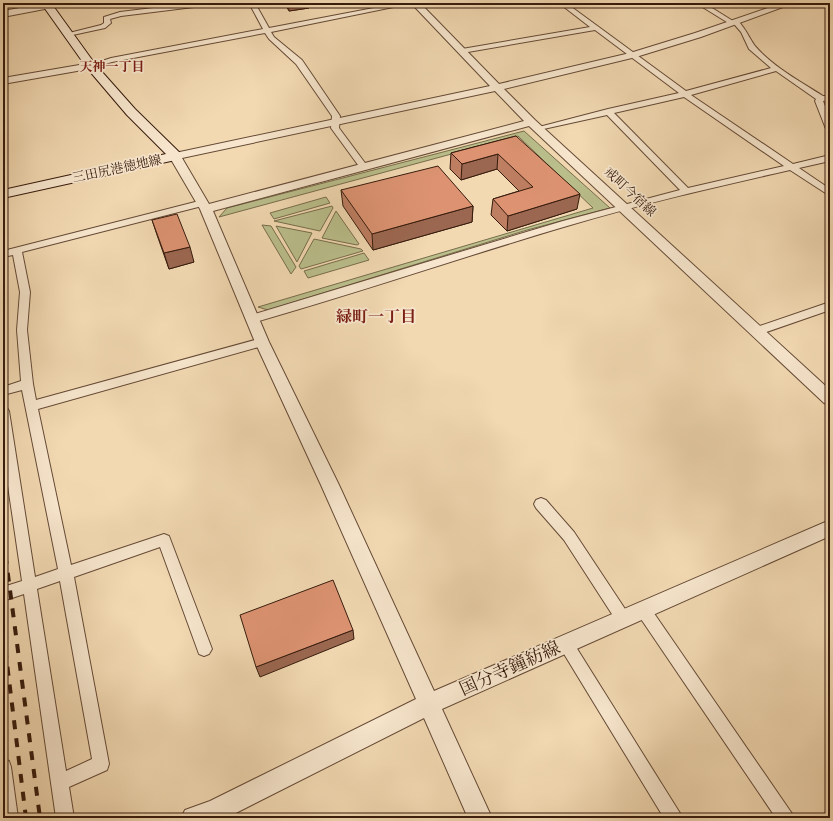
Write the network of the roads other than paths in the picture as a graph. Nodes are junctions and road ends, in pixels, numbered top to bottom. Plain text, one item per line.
1 (63, 3) edge
2 (210, 3) edge
3 (252, 3) edge
4 (410, 3) edge
5 (415, 3) edge
6 (562, 3) edge
7 (699, 3) edge
8 (790, 3) edge
9 (47, 4) edge
10 (3, 14) edge
11 (734, 23) junction
12 (596, 28) junction
13 (266, 31) junction
14 (68, 34) junction
15 (462, 51) junction
16 (634, 55) junction
17 (91, 66) junction
18 (776, 69) junction
19 (3, 81) edge
20 (498, 87) junction
21 (685, 94) junction
22 (826, 98) edge
23 (608, 111) junction
24 (335, 122) junction
25 (535, 125) junction
26 (830, 129) edge
27 (175, 156) junction
28 (830, 158) edge
29 (364, 167) junction
30 (791, 167) junction
31 (687, 192) junction
32 (830, 193) edge
33 (3, 194) edge
34 (204, 206) junction
35 (624, 207) junction
36 (17, 250) junction
37 (3, 254) edge
38 (830, 306) edge
39 (252, 319) junction
40 (758, 331) junction
41 (262, 342) junction
42 (27, 384) junction
43 (3, 392) edge
44 (830, 399) edge
45 (32, 406) junction
46 (3, 411) edge
47 (541, 504) dead end
48 (830, 528) edge
49 (66, 573) junction
50 (30, 584) junction
51 (3, 594) edge
52 (644, 611) junction
53 (624, 620) junction
54 (566, 644) junction
55 (204, 649) dead end
56 (429, 704) junction
57 (3, 767) edge
58 (60, 782) junction
59 (9, 818) edge
60 (65, 818) edge
61 (193, 818) edge
62 (480, 818) edge
63 (674, 818) edge
64 (786, 818) edge

1 - 9 street
2 - 14 street
3 - 13 street
4 - 13 street
5 - 15 street, 戒町今宿線
6 - 12 street
7 - 11 street
8 - 11 street
9 - 10 street
9 - 14 main road, 三田尻港徳地線
11 - 16 street
11 - 18 street
12 - 15 street
12 - 16 street
13 - 17 street
13 - 24 street
14 - 17 main road, 三田尻港徳地線
15 - 20 street, 戒町今宿線
16 - 20 street
16 - 21 street
17 - 19 street
17 - 27 main road, 三田尻港徳地線
18 - 21 street
18 - 22 street
20 - 24 street
20 - 25 street, 戒町今宿線
21 - 23 street
21 - 30 street
22 - 26 street
23 - 25 street
23 - 31 street
24 - 27 street
24 - 29 street
25 - 29 street
25 - 35 street, 戒町今宿線
27 - 33 main road, 三田尻港徳地線
27 - 34 street
28 - 30 street
29 - 34 street
30 - 31 street
30 - 32 street
31 - 35 street
34 - 36 street
34 - 39 street
35 - 39 street
35 - 40 street, 戒町今宿線
36 - 37 street
36 - 42 street
38 - 40 street
39 - 41 street
40 - 44 street, 戒町今宿線
41 - 45 street
41 - 56 street
42 - 43 street
42 - 45 street
45 - 49 street
46 - 50 street
47 - 53 street
48 - 52 street, 国分寺鐘紡線
49 - 50 street
49 - 55 street
49 - 58 street
50 - 51 street
50 - 58 street
52 - 53 street, 国分寺鐘紡線
52 - 64 street
53 - 54 street, 国分寺鐘紡線
54 - 56 street, 国分寺鐘紡線
54 - 63 street
56 - 61 street, 国分寺鐘紡線
56 - 62 street
57 - 59 street
58 - 60 street

